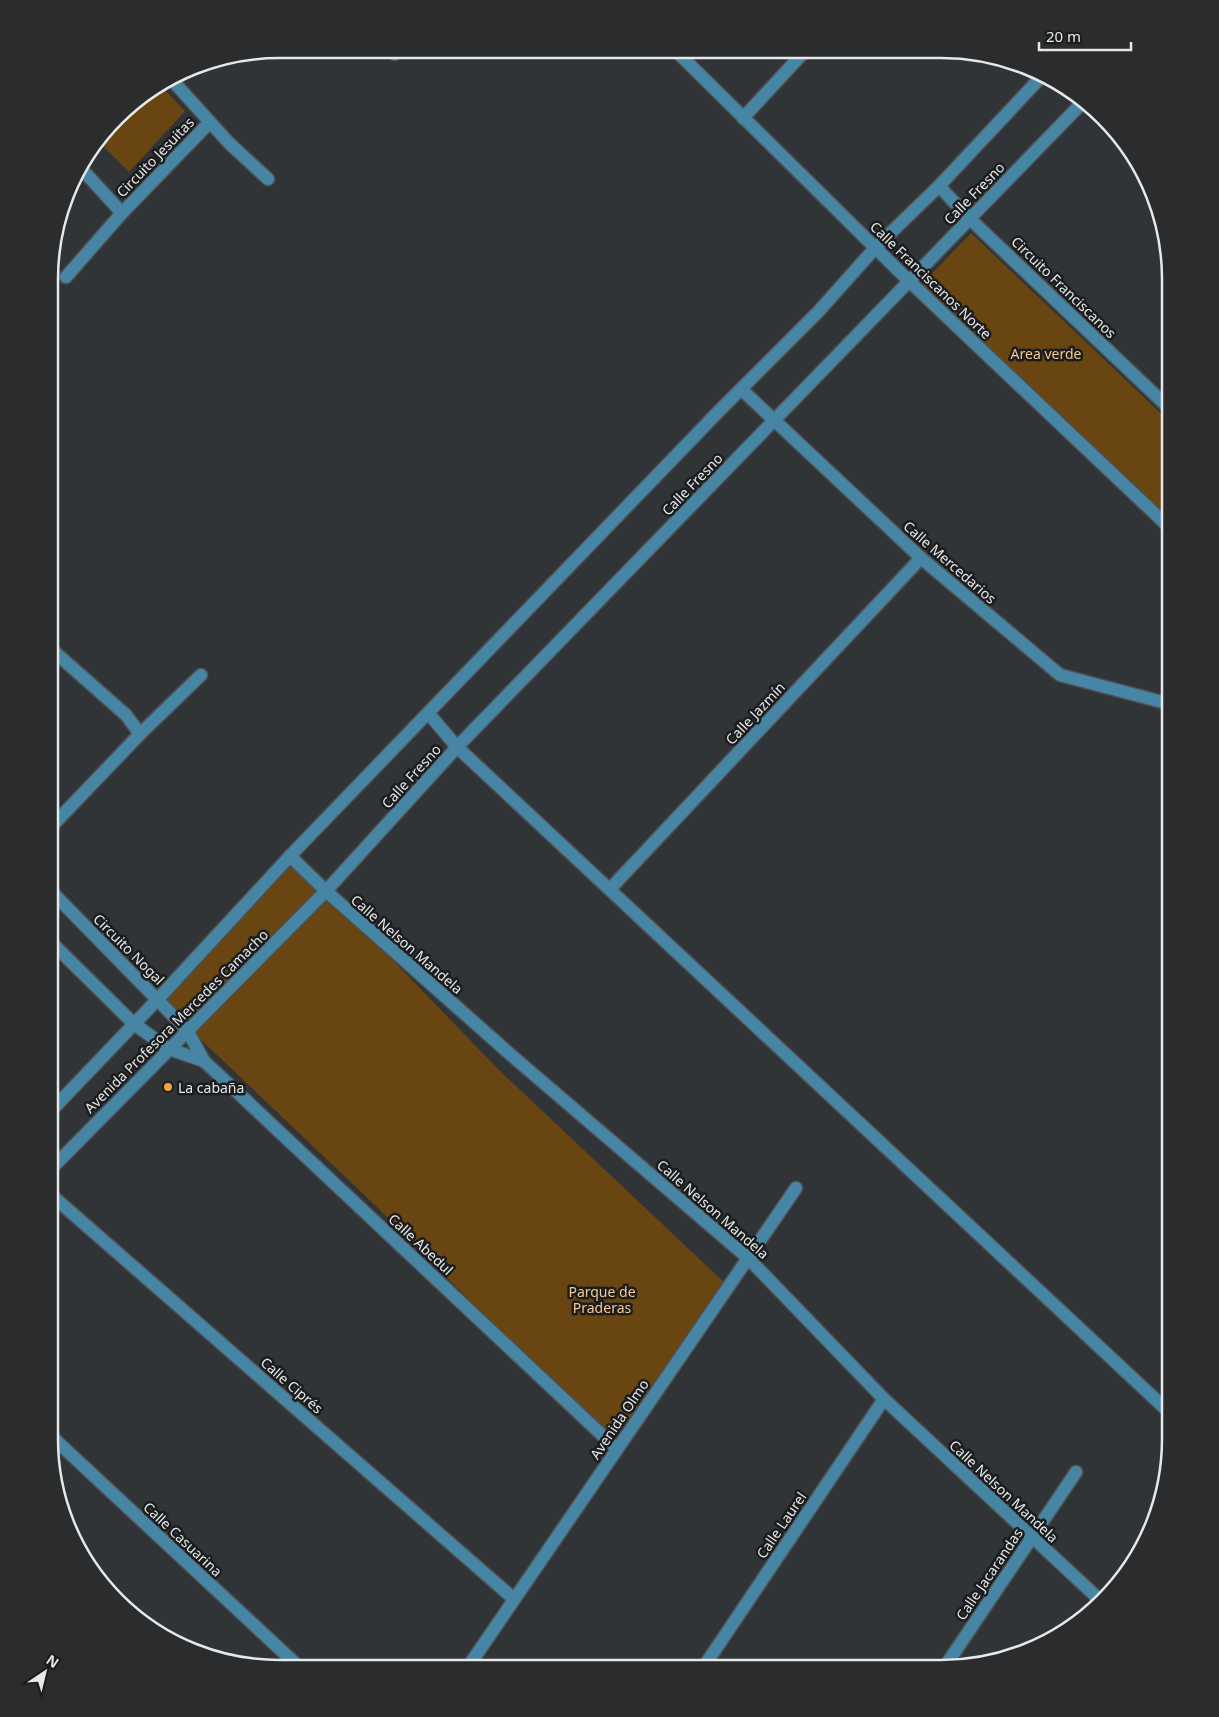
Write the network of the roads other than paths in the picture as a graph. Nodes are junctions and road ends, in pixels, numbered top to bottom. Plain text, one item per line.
1 (683, 58) edge
2 (799, 58) edge
3 (1038, 80) edge
4 (175, 83) edge
5 (1079, 106) edge
6 (743, 118) junction
7 (210, 122) junction
8 (85, 172) edge
9 (268, 179) dead end
10 (939, 186) junction
11 (122, 212) junction
12 (970, 219) junction
13 (876, 247) junction
14 (66, 277) dead end
15 (909, 281) junction
16 (741, 389) junction
17 (1162, 401) edge
18 (774, 420) junction
19 (1162, 520) edge
20 (921, 558) junction
21 (58, 655) edge
22 (201, 675) dead end
23 (1162, 702) edge
24 (429, 714) junction
25 (140, 734) junction
26 (457, 748) junction
27 (58, 820) edge
28 (290, 856) junction
29 (610, 889) junction
30 (326, 891) junction
31 (58, 898) edge
32 (58, 949) edge
33 (158, 999) junction
34 (134, 1024) junction
35 (187, 1030) junction
36 (169, 1049) junction
37 (204, 1061) junction
38 (58, 1104) edge
39 (58, 1163) edge
40 (796, 1188) dead end
41 (58, 1201) edge
42 (748, 1258) junction
43 (884, 1399) junction
44 (1162, 1406) edge
45 (58, 1442) edge
46 (617, 1449) junction
47 (1076, 1472) dead end
48 (1031, 1538) junction
49 (1095, 1597) edge
50 (514, 1600) junction
51 (950, 1659) edge
52 (292, 1660) edge
53 (473, 1660) edge
54 (709, 1660) edge

1 - 6 street, Calle Franciscanos Norte
2 - 6 street
3 - 10 street
4 - 7 street, Circuito Jesuitas
5 - 12 street, Calle Fresno
6 - 13 street, Calle Franciscanos Norte
7 - 9 street, Circuito Jesuitas
7 - 11 street, Circuito Jesuitas
8 - 11 street, Circuito Jesuitas
10 - 12 street, Circuito Franciscanos
10 - 13 street
11 - 14 street, Circuito Jesuitas
12 - 15 street, Calle Fresno
12 - 17 street, Circuito Franciscanos
13 - 15 street, Calle Franciscanos Norte
13 - 16 street
15 - 18 street, Calle Fresno
15 - 19 street, Calle Franciscanos Norte
16 - 18 street, Calle Mercedarios
16 - 24 street
18 - 20 street, Calle Mercedarios
18 - 26 street, Calle Fresno
20 - 23 street, Calle Mercedarios
20 - 29 street, Calle Jazmín
21 - 25 street
22 - 25 street
24 - 26 street
24 - 28 street
25 - 27 street
26 - 29 street
26 - 30 street, Calle Fresno
28 - 30 street, Calle Nelson Mandela
28 - 33 street, Avenida Profesora Mercedes Camacho
29 - 44 street
30 - 35 street, Avenida Profesora Mercedes Camacho
30 - 42 street, Calle Nelson Mandela
31 - 33 street, Circuito Nogal
32 - 34 street
33 - 34 street, Avenida Profesora Mercedes Camacho
33 - 35 street, Circuito Nogal
34 - 36 street
34 - 38 street, Avenida Profesora Mercedes Camacho
35 - 36 street, Avenida Profesora Mercedes Camacho
35 - 37 street, Calle Abedul
36 - 37 street, Calle Abedul
36 - 39 street, Avenida Profesora Mercedes Camacho
37 - 46 street, Calle Abedul
40 - 42 street, Avenida Olmo
41 - 50 street, Calle Ciprés
42 - 43 street, Calle Nelson Mandela
42 - 46 street, Avenida Olmo
43 - 48 street, Calle Nelson Mandela
43 - 54 street, Calle Laurel
45 - 52 street, Calle Casuarina
46 - 50 street, Avenida Olmo
47 - 48 street, Calle Jacarandas
48 - 49 street, Calle Nelson Mandela
48 - 51 street, Calle Jacarandas
50 - 53 street, Avenida Olmo

